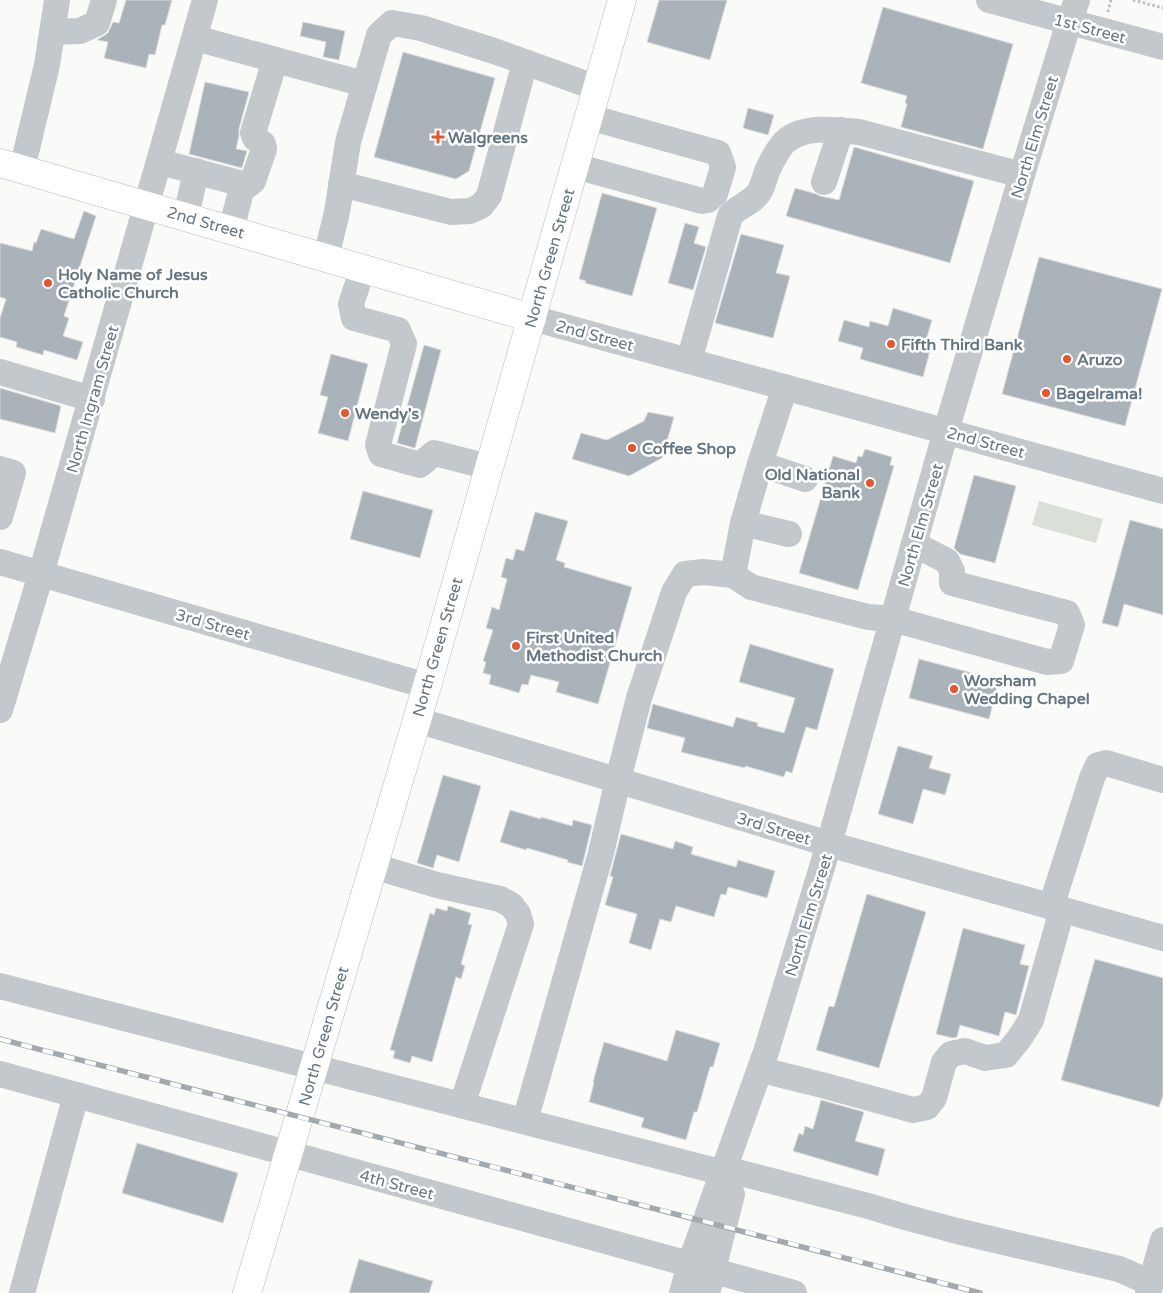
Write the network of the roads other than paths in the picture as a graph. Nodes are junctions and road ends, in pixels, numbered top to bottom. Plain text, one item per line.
1 (57, 0) edge
2 (104, 0) edge
3 (205, 0) edge
4 (622, 0) edge
5 (989, 0) edge
6 (1073, 11) edge
7 (53, 32) junction
8 (195, 38) junction
9 (1163, 47) edge
10 (275, 60) junction
11 (525, 62) junction
12 (364, 84) junction
13 (597, 88) junction
14 (589, 117) junction
15 (841, 130) junction
16 (160, 162) junction
17 (11, 166) edge
18 (575, 166) junction
19 (196, 172) junction
20 (1022, 175) junction
21 (824, 182) dead end
22 (244, 184) junction
23 (341, 184) junction
24 (147, 205) junction
25 (186, 217) junction
26 (231, 230) junction
27 (326, 257) junction
28 (363, 268) junction
29 (532, 318) junction
30 (689, 361) junction
31 (0, 372) edge
32 (785, 387) junction
33 (92, 399) junction
34 (946, 431) junction
35 (760, 464) junction
36 (489, 467) junction
37 (0, 469) edge
38 (805, 479) dead end
39 (1163, 490) edge
40 (0, 517) edge
41 (743, 523) junction
42 (789, 534) dead end
43 (914, 544) junction
44 (0, 562) edge
45 (41, 574) junction
46 (732, 576) junction
47 (893, 618) junction
48 (427, 686) junction
49 (0, 710) edge
50 (417, 720) junction
51 (618, 780) junction
52 (1163, 780) edge
53 (829, 844) junction
54 (373, 866) junction
55 (1057, 908) junction
56 (1163, 938) edge
57 (0, 986) edge
58 (764, 1061) junction
59 (314, 1066) junction
60 (0, 1074) edge
61 (76, 1096) junction
62 (462, 1105) junction
63 (525, 1121) junction
64 (288, 1154) junction
65 (730, 1173) junction
66 (1163, 1240) edge
67 (703, 1276) edge
68 (1149, 1288) edge
69 (22, 1293) edge
70 (248, 1293) edge
71 (682, 1293) edge
72 (794, 1293) edge

1 - 7 street
2 - 7 street
3 - 8 street, North Ingram Street
4 - 13 main road, North Green Street
5 - 6 street, 1st Street
6 - 9 street, 1st Street
6 - 20 street, North Elm Street
7 - 17 street
8 - 10 street
8 - 16 street, North Ingram Street
10 - 12 street
10 - 22 street
11 - 12 street
11 - 13 street
11 - 23 street
12 - 23 street
13 - 14 main road, North Green Street
14 - 18 main road, North Green Street
14 - 18 street
15 - 20 street
15 - 21 street
15 - 30 street
16 - 19 street
16 - 24 street, North Ingram Street
17 - 24 main road, 2nd Street
18 - 29 main road, North Green Street
19 - 22 street
19 - 25 street
20 - 34 street, North Elm Street
22 - 26 street
23 - 27 street
24 - 25 main road, 2nd Street
24 - 33 street, North Ingram Street
25 - 26 main road, 2nd Street
26 - 27 main road, 2nd Street
27 - 28 main road, 2nd Street
28 - 29 main road, 2nd Street
28 - 36 street
29 - 30 street, 2nd Street
29 - 36 main road, North Green Street
30 - 32 street, 2nd Street
31 - 33 street
32 - 34 street, 2nd Street
32 - 35 street
33 - 45 street, North Ingram Street
34 - 39 street, 2nd Street
34 - 43 street, North Elm Street
35 - 38 street
35 - 41 street
36 - 48 main road, North Green Street
37 - 40 street
41 - 42 street
41 - 46 street
43 - 47 street, North Elm Street
43 - 47 street
44 - 45 street, 3rd Street
45 - 48 street, 3rd Street
45 - 49 street, North Ingram Street
46 - 47 street
46 - 51 street
47 - 53 street, North Elm Street
48 - 50 main road, North Green Street
50 - 51 street, 3rd Street
50 - 54 main road, North Green Street
51 - 53 street, 3rd Street
51 - 63 street
52 - 55 street
53 - 55 street, 3rd Street
53 - 58 street, North Elm Street
54 - 59 main road, North Green Street
54 - 62 street
55 - 56 street, 3rd Street
55 - 58 street
57 - 59 street
58 - 65 street, North Elm Street
59 - 62 street
59 - 64 main road, North Green Street
60 - 61 street, 4th Street
61 - 64 street, 4th Street
61 - 69 street
62 - 63 street
63 - 65 street
64 - 67 street, 4th Street
64 - 70 main road, North Green Street
65 - 67 street, North Elm Street
65 - 68 street
66 - 68 street
67 - 71 street, North Elm Street
67 - 72 street, 4th Street

